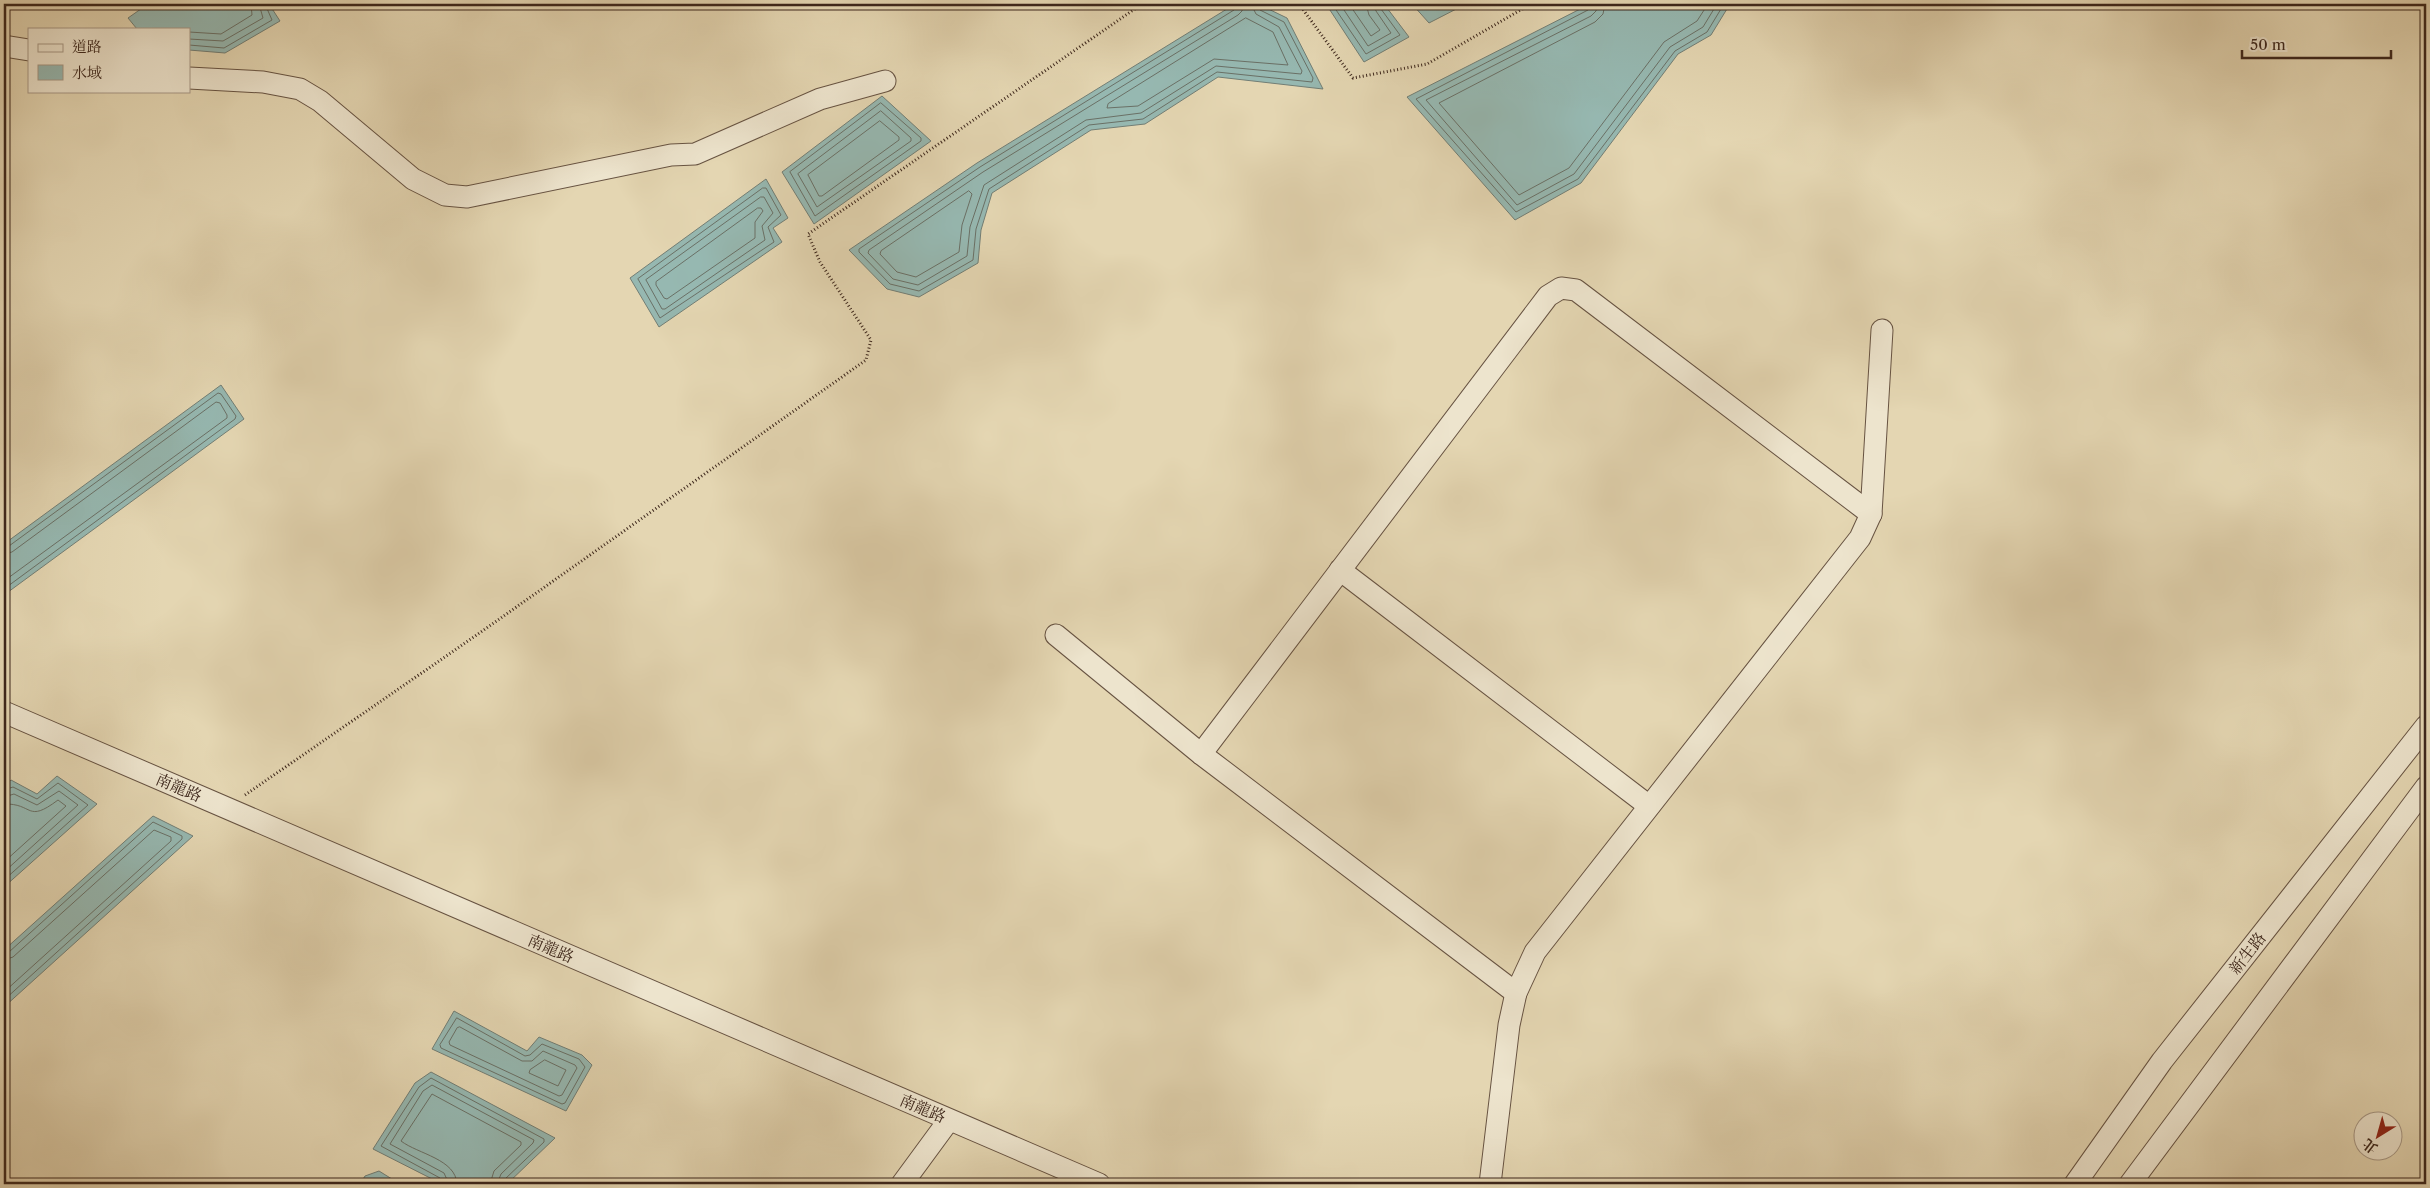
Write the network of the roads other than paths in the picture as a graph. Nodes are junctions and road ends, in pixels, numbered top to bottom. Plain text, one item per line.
1 (4, 46) edge
2 (28, 50) edge
3 (190, 78) edge
4 (885, 81) dead end
5 (1882, 330) dead end
6 (1871, 514) junction
7 (1340, 570) junction
8 (1056, 635) dead end
9 (4, 712) edge
10 (2426, 726) edge
11 (1201, 754) junction
12 (2425, 791) edge
13 (1649, 806) junction
14 (1516, 993) junction
15 (950, 1120) junction
16 (902, 1184) edge
17 (1098, 1184) edge
18 (1490, 1184) edge
19 (2075, 1184) edge
20 (2130, 1184) edge

1 - 2 street
3 - 4 street
5 - 6 street
6 - 7 street
6 - 13 street
7 - 11 street
7 - 13 street
8 - 11 street
9 - 15 street, 南龍路
10 - 19 street, 新生路
11 - 14 street
12 - 20 street
13 - 14 street
14 - 18 street
15 - 16 street
15 - 17 street, 南龍路

